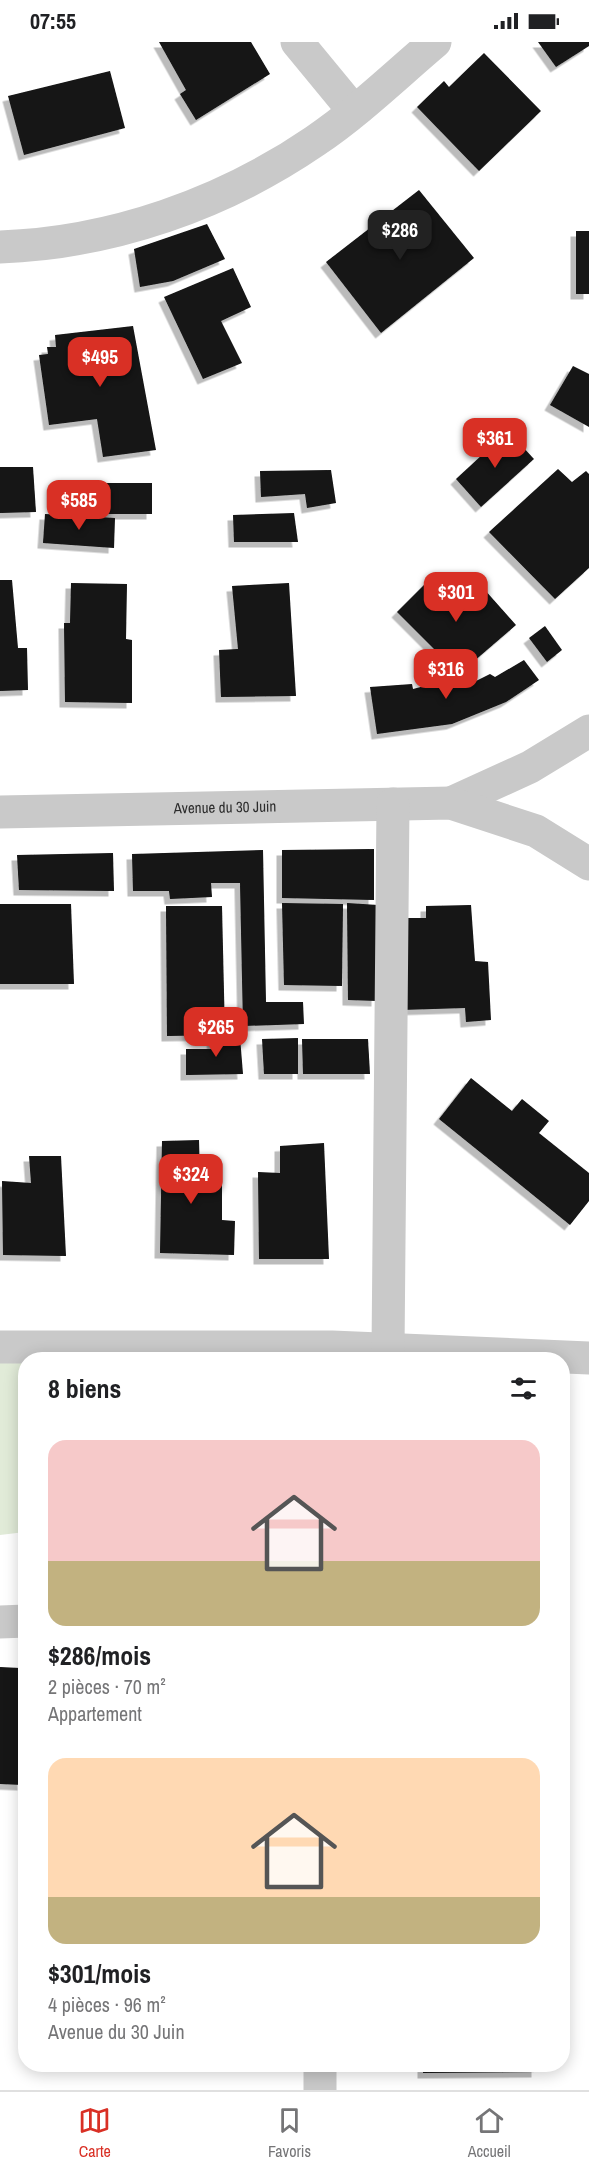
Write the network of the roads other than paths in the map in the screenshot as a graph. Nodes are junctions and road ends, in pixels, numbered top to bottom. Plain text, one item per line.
1 (297, 42) edge
2 (435, 42) edge
3 (353, 110) junction
4 (0, 247) edge
5 (589, 731) edge
6 (451, 803) junction
7 (393, 804) junction
8 (0, 812) edge
9 (589, 864) edge
10 (0, 1347) edge
11 (388, 1351) junction
12 (277, 1352) edge
13 (360, 1352) edge
14 (417, 1352) edge
15 (570, 1357) edge
16 (589, 1358) edge
17 (18, 1621) edge
18 (0, 1622) edge
19 (320, 2072) edge
20 (320, 2090) edge

1 - 3 street
2 - 3 street
3 - 4 street
5 - 6 street
6 - 7 street, Avenue du 30 Juin
6 - 9 street
7 - 8 street, Avenue du 30 Juin
7 - 11 street
10 - 12 street
11 - 13 street
11 - 14 street
15 - 16 street
17 - 18 street
19 - 20 street

